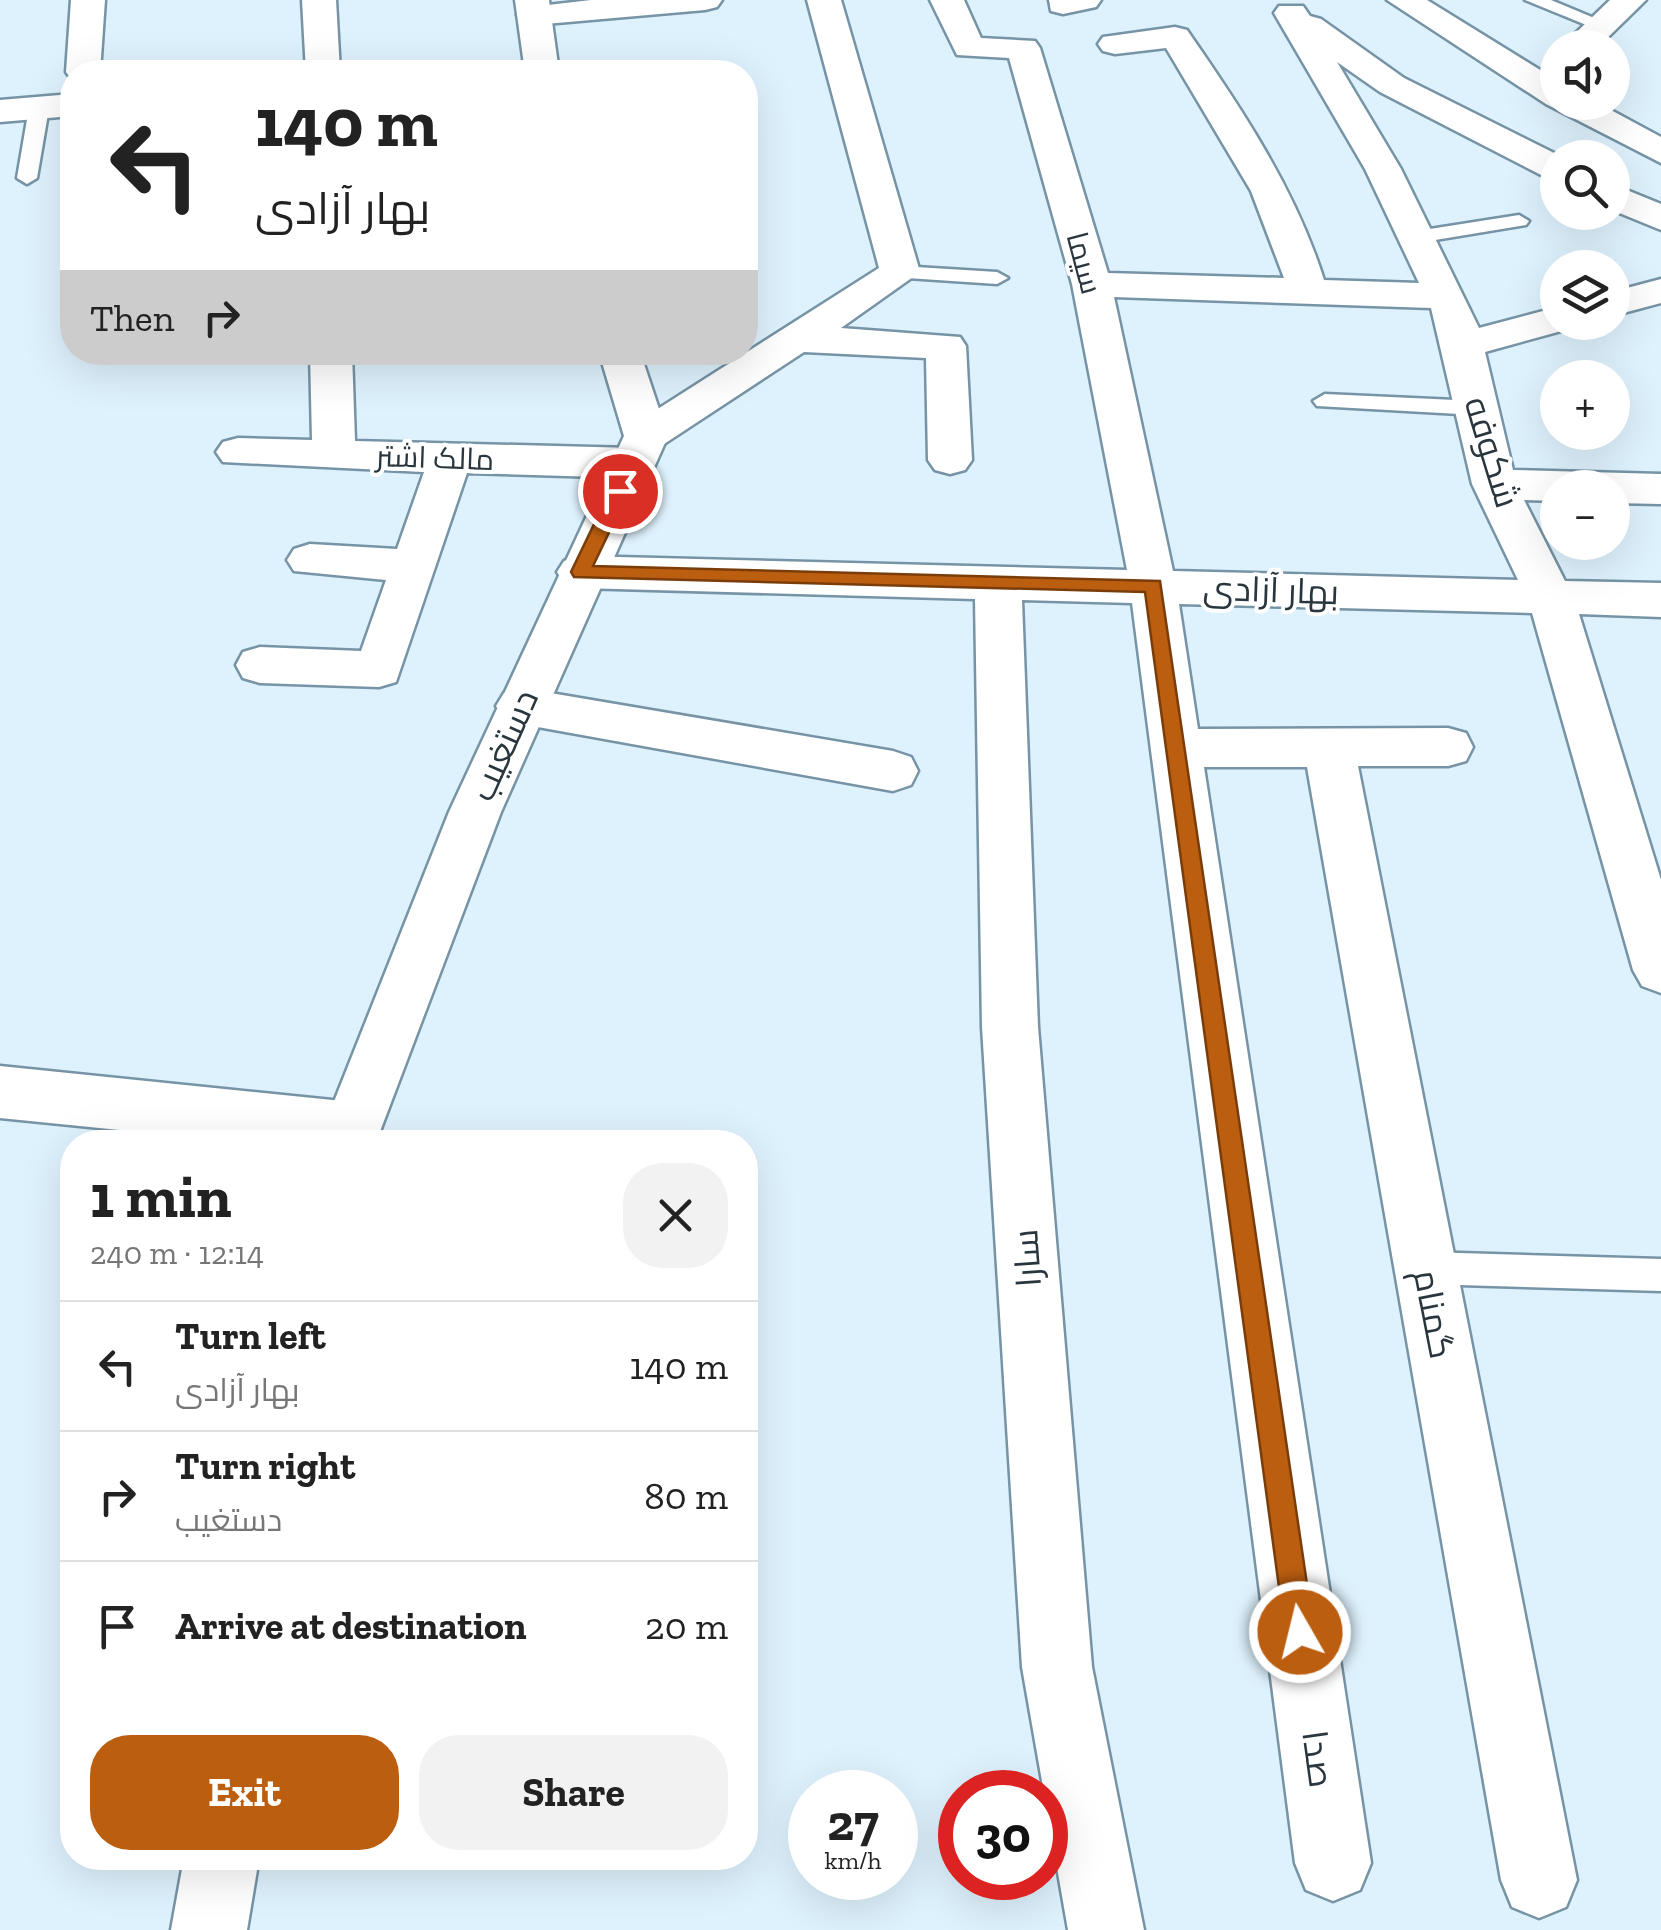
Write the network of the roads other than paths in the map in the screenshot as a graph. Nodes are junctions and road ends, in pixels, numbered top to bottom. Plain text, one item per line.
1 (88, 0) edge
2 (320, 0) edge
3 (705, 0) edge
4 (824, 0) edge
5 (946, 0) edge
6 (1404, 0) edge
7 (1534, 0) edge
8 (1630, 0) edge
9 (1283, 6) edge
10 (533, 7) edge
11 (1580, 30) edge
12 (1596, 30) edge
13 (1114, 44) dead end
14 (84, 60) edge
15 (322, 60) edge
16 (539, 60) edge
17 (1540, 76) edge
18 (56, 106) edge
19 (0, 112) edge
20 (1601, 120) edge
21 (1661, 152) edge
22 (1540, 160) edge
23 (27, 178) dead end
24 (1630, 204) edge
25 (1661, 219) edge
26 (1519, 221) dead end
27 (1417, 237) junction
28 (900, 272) junction
29 (996, 278) dead end
30 (1092, 284) junction
31 (1661, 291) edge
32 (1308, 292) junction
33 (1446, 296) junction
34 (1630, 299) edge
35 (1540, 324) edge
36 (795, 339) junction
37 (1462, 345) junction
38 (331, 365) edge
39 (621, 365) edge
40 (1325, 401) dead end
41 (1477, 408) junction
42 (639, 449) junction
43 (238, 452) dead end
44 (334, 454) junction
45 (450, 458) junction
46 (950, 460) dead end
47 (1494, 484) junction
48 (1540, 486) edge
49 (1630, 488) edge
50 (1661, 489) edge
51 (310, 560) dead end
52 (414, 566) junction
53 (580, 572) junction
54 (998, 581) junction
55 (1153, 586) junction
56 (1551, 599) junction
57 (1661, 600) edge
58 (260, 665) dead end
59 (521, 706) junction
60 (1448, 747) dead end
61 (1172, 748) junction
62 (1329, 748) junction
63 (894, 772) dead end
64 (1661, 970) edge
65 (0, 1092) edge
66 (308, 1130) edge
67 (351, 1130) edge
68 (1426, 1268) junction
69 (1661, 1275) edge
70 (1333, 1864) dead end
71 (220, 1870) edge
72 (1539, 1880) dead end
73 (209, 1930) edge
74 (1106, 1930) edge

1 - 14 street
2 - 15 street
3 - 10 street
4 - 28 street
5 - 30 street, سیما
6 - 17 street
7 - 11 lane
8 - 12 street
9 - 22 street
9 - 27 street, شکوفه
10 - 16 street
13 - 32 street
18 - 19 street
18 - 23 lane
20 - 21 street
24 - 25 street
26 - 27 lane
27 - 33 street, شکوفه
28 - 29 lane
28 - 36 street
30 - 32 street
30 - 55 street, سیما
31 - 34 street
32 - 33 street
33 - 37 street, شکوفه
35 - 37 street
36 - 42 street
36 - 46 street
37 - 41 street, شکوفه
38 - 44 street
39 - 42 street
40 - 41 lane
41 - 47 street, شکوفه
42 - 45 street, مالک اشتر
42 - 53 street, دستغیب
43 - 44 street, مالک اشتر
44 - 45 street, مالک اشتر
45 - 52 street
47 - 48 street
47 - 56 street, شکوفه
49 - 50 street
51 - 52 street
52 - 58 street
53 - 54 street, بهار آزادی
53 - 59 street, دستغیب
54 - 55 street, بهار آزادی
54 - 74 street, سارا
55 - 56 street, بهار آزادی
55 - 61 street, صدا
56 - 57 street, بهار آزادی
56 - 64 street, شکوفه
59 - 63 street
59 - 67 street, دستغیب
60 - 62 street
61 - 62 street
61 - 70 street, صدا
62 - 68 street, گمنام
65 - 66 street
68 - 69 lane
68 - 72 street, گمنام
71 - 73 street

